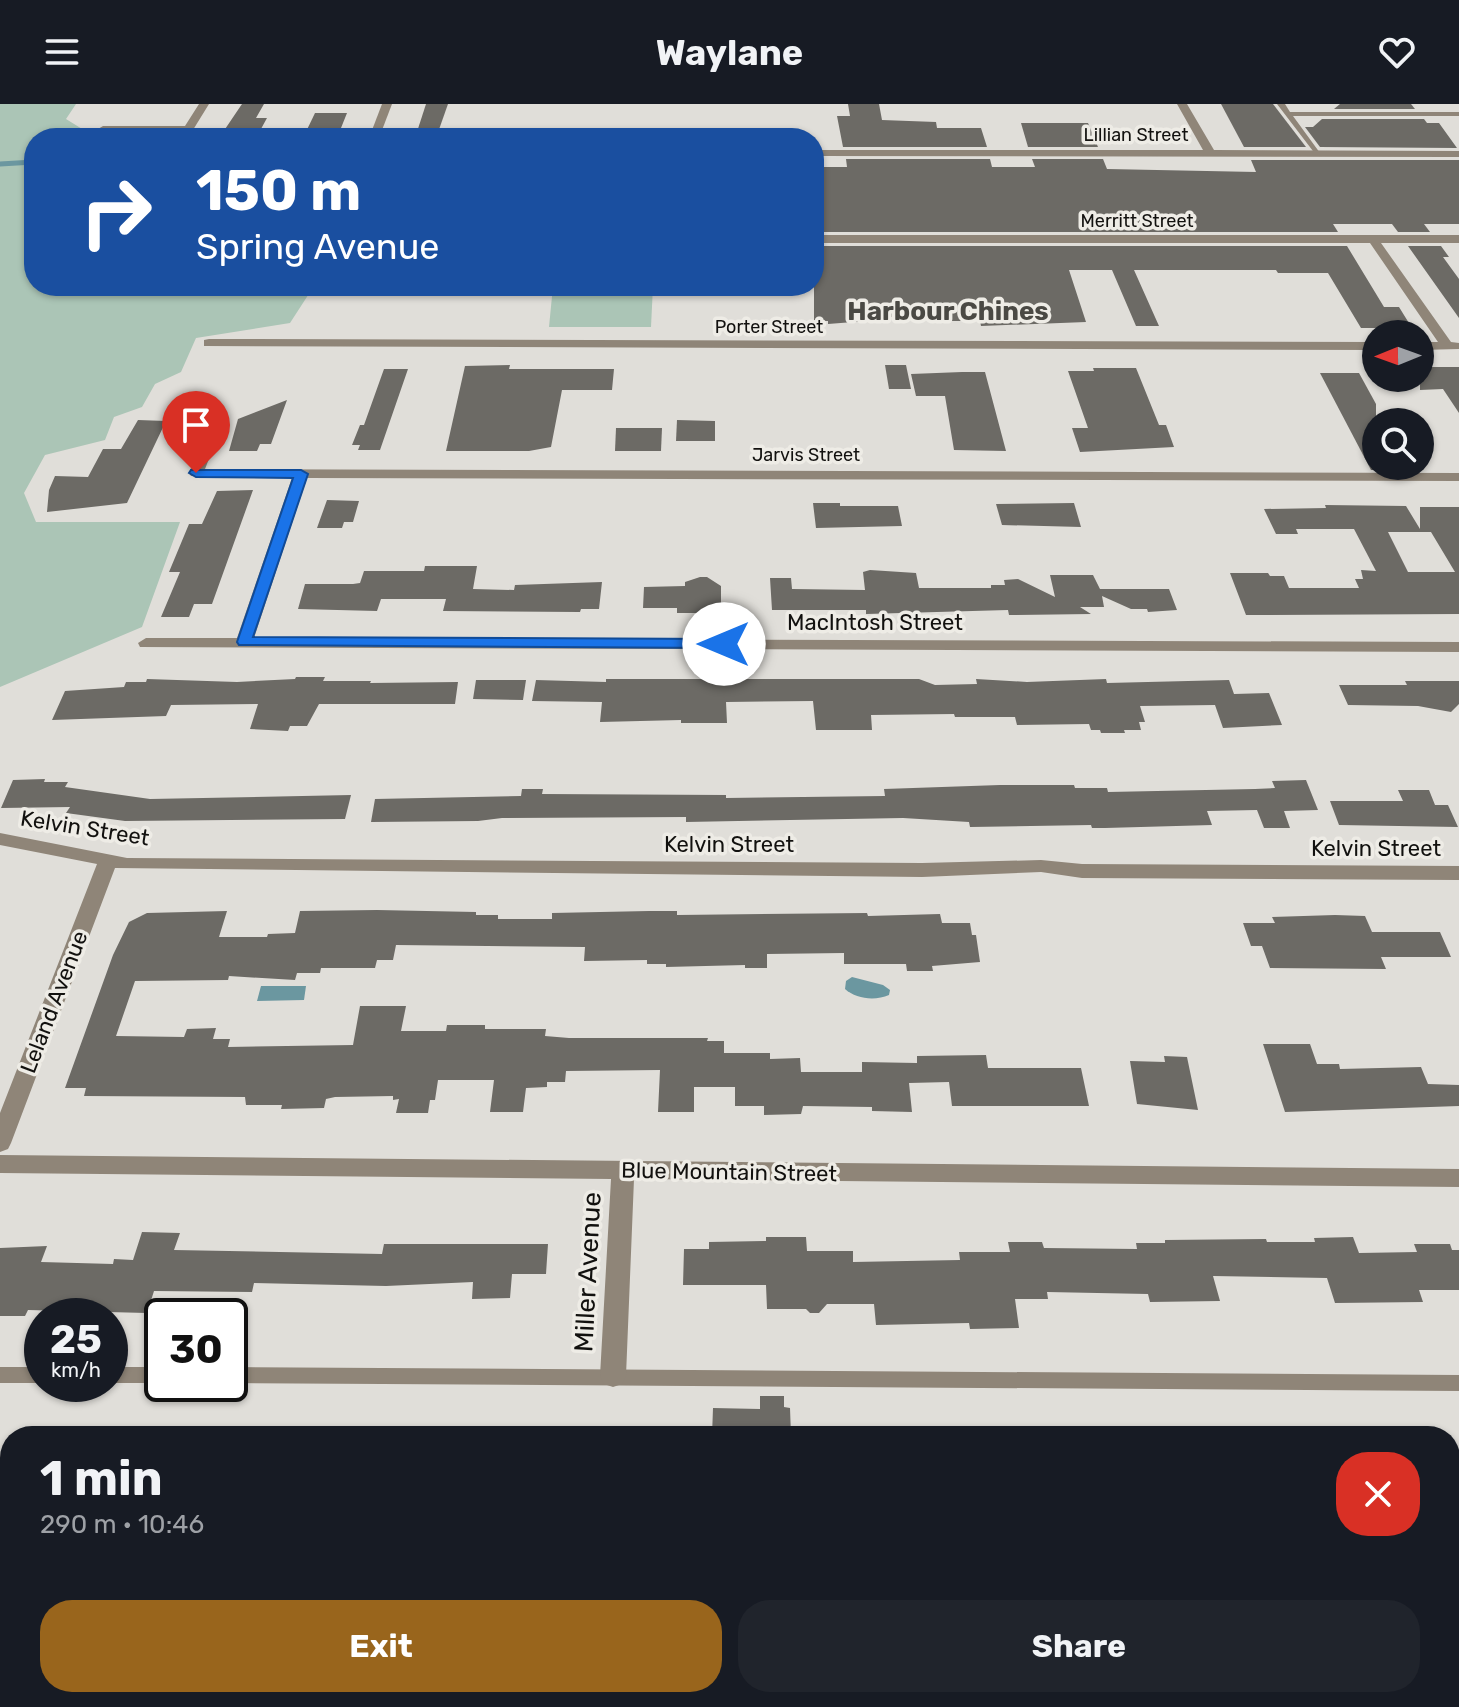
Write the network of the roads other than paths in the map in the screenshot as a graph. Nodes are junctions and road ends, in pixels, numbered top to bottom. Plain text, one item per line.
1 (204, 104) edge
2 (387, 104) edge
3 (1182, 104) edge
4 (1281, 104) edge
5 (1288, 114) junction
6 (1459, 114) edge
7 (190, 128) edge
8 (378, 128) edge
9 (824, 153) edge
10 (1210, 153) junction
11 (1316, 153) junction
12 (1459, 154) edge
13 (824, 239) edge
14 (1373, 239) junction
15 (1459, 239) edge
16 (209, 343) dead end
17 (1362, 346) edge
18 (1453, 346) edge
19 (212, 433) dead end
20 (301, 474) junction
21 (1459, 477) edge
22 (244, 642) junction
23 (146, 643) dead end
24 (1459, 647) edge
25 (0, 839) edge
26 (108, 860) junction
27 (1459, 873) edge
28 (0, 1143) edge
29 (0, 1164) edge
30 (623, 1171) junction
31 (1459, 1178) edge
32 (0, 1375) edge
33 (24, 1375) edge
34 (248, 1375) edge
35 (613, 1376) junction
36 (1459, 1383) edge

1 - 7 street
2 - 8 street
3 - 10 street
4 - 5 lane
5 - 6 lane
5 - 11 lane
9 - 10 street, Lillian Street
10 - 11 street, Lillian Street
11 - 12 street, Lillian Street
13 - 14 street, Merritt Street
14 - 15 street, Merritt Street
14 - 18 street
16 - 17 street, Porter Street
19 - 20 street, Jarvis Street
20 - 21 street, Jarvis Street
20 - 22 street
22 - 23 street, MacIntosh Street
22 - 24 street, MacIntosh Street
25 - 26 street, Kelvin Street
26 - 27 street, Kelvin Street
26 - 28 street, Leland Avenue
29 - 30 street, Blue Mountain Street
30 - 31 street, Blue Mountain Street
30 - 35 street, Miller Avenue
32 - 33 lane
34 - 35 lane
35 - 36 lane

